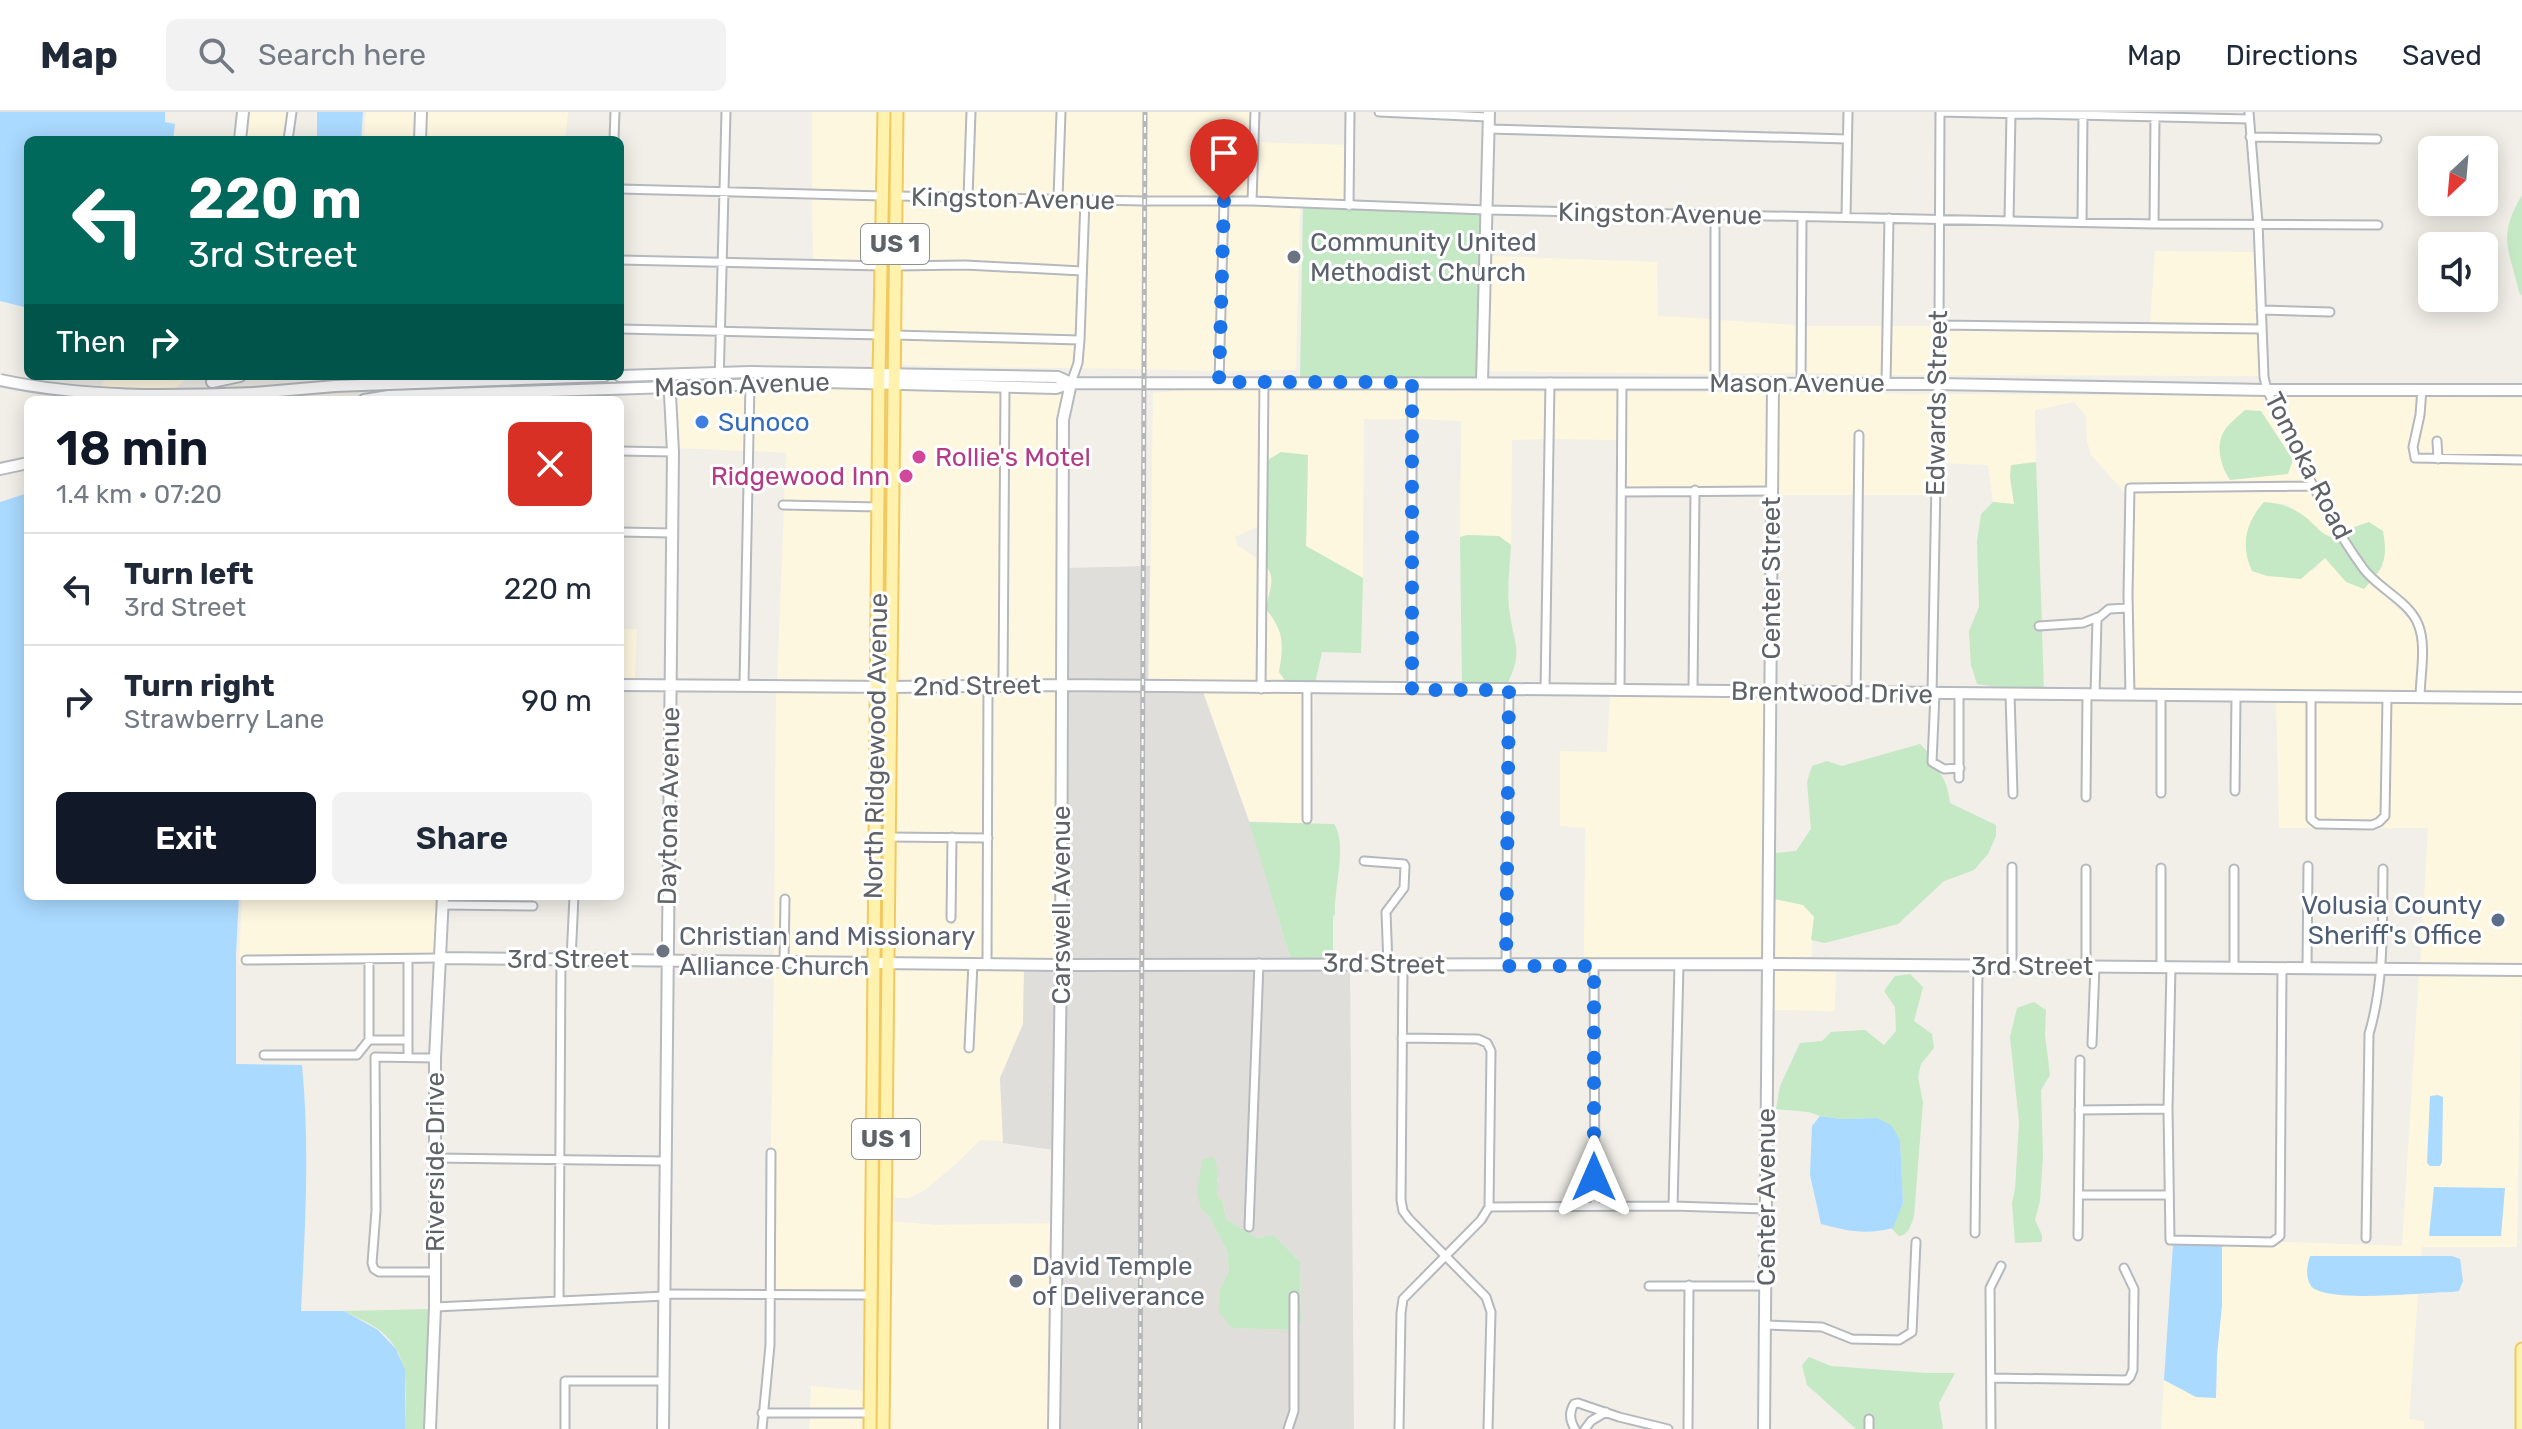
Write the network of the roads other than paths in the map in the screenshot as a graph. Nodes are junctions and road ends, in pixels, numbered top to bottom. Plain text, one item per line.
1 (243, 112) edge
2 (292, 112) edge
3 (421, 112) edge
4 (615, 112) edge
5 (726, 112) edge
6 (884, 112) edge
7 (897, 112) edge
8 (971, 112) edge
9 (1061, 112) edge
10 (1255, 112) edge
11 (1350, 112) edge
12 (1379, 112) edge
13 (1848, 112) edge
14 (1940, 112) edge
15 (2011, 113) edge
16 (2083, 114) edge
17 (2249, 115) edge
18 (2155, 117) junction
19 (1488, 119) edge
20 (240, 136) edge
21 (289, 136) edge
22 (420, 136) edge
23 (614, 136) edge
24 (2250, 137) junction
25 (1847, 139) junction
26 (2377, 139) dead end
27 (624, 189) edge
28 (725, 192) junction
29 (889, 196) junction
30 (968, 197) junction
31 (1058, 198) junction
32 (1085, 199) junction
33 (1224, 201) junction
34 (1252, 201) junction
35 (1349, 206) junction
36 (1486, 210) junction
37 (1715, 216) junction
38 (1802, 217) junction
39 (1846, 217) junction
40 (1889, 218) junction
41 (1938, 219) junction
42 (2009, 221) junction
43 (2082, 222) junction
44 (2258, 223) junction
45 (2154, 224) junction
46 (2378, 225) dead end
47 (624, 260) edge
48 (723, 262) junction
49 (882, 266) junction
50 (895, 266) junction
51 (1082, 271) junction
52 (2261, 310) junction
53 (2330, 312) dead end
54 (1939, 325) junction
55 (624, 329) edge
56 (2262, 329) junction
57 (722, 332) junction
58 (887, 335) junction
59 (1080, 340) junction
60 (624, 376) edge
61 (750, 378) junction
62 (720, 379) junction
63 (879, 379) junction
64 (0, 380) edge
65 (512, 380) edge
66 (893, 380) junction
67 (670, 381) junction
68 (1219, 382) junction
69 (1264, 382) junction
70 (1412, 382) junction
71 (1482, 382) junction
72 (1550, 382) junction
73 (1071, 383) junction
74 (1622, 383) junction
75 (1715, 383) junction
76 (1773, 383) junction
77 (1801, 383) junction
78 (1886, 384) junction
79 (1937, 384) junction
80 (1005, 387) junction
81 (2422, 388) junction
82 (417, 389) edge
83 (2267, 390) junction
84 (2522, 390) edge
85 (383, 396) edge
86 (1859, 435) dead end
87 (2437, 441) dead end
88 (624, 451) edge
89 (673, 452) junction
90 (2438, 459) junction
91 (2522, 460) edge
92 (24, 464) edge
93 (0, 469) edge
94 (2312, 486) junction
95 (1695, 490) junction
96 (1772, 491) junction
97 (1622, 492) junction
98 (783, 505) dead end
99 (879, 507) junction
100 (624, 532) edge
101 (672, 533) junction
102 (2128, 608) junction
103 (2098, 617) junction
104 (2039, 626) dead end
105 (624, 685) edge
106 (670, 685) junction
107 (744, 685) junction
108 (1061, 685) junction
109 (988, 686) junction
110 (1003, 686) junction
111 (877, 687) junction
112 (890, 687) junction
113 (1143, 687) joint
114 (1261, 689) junction
115 (1307, 689) junction
116 (1412, 690) junction
117 (1509, 690) junction
118 (1545, 690) junction
119 (1620, 691) junction
120 (1693, 691) junction
121 (1771, 692) junction
122 (1856, 694) junction
123 (1934, 694) junction
124 (2010, 694) junction
125 (2161, 694) junction
126 (1959, 695) junction
127 (2130, 695) junction
128 (2091, 696) junction
129 (2236, 696) junction
130 (2311, 697) junction
131 (2387, 698) junction
132 (2420, 698) junction
133 (2522, 698) edge
134 (1960, 768) junction
135 (1959, 778) dead end
136 (2235, 791) dead end
137 (2161, 793) dead end
138 (2013, 794) dead end
139 (2086, 797) dead end
140 (1307, 819) dead end
141 (889, 837) junction
142 (952, 837) junction
143 (988, 838) junction
144 (1364, 861) dead end
145 (2308, 866) dead end
146 (2012, 867) dead end
147 (2161, 868) dead end
148 (2086, 869) dead end
149 (2234, 869) dead end
150 (2383, 869) dead end
151 (785, 899) dead end
152 (574, 900) edge
153 (443, 901) edge
154 (533, 906) dead end
155 (951, 918) dead end
156 (440, 958) junction
157 (369, 959) junction
158 (408, 959) junction
159 (246, 960) dead end
160 (566, 960) junction
161 (667, 960) junction
162 (784, 961) junction
163 (874, 962) junction
164 (887, 963) junction
165 (973, 963) junction
166 (987, 963) junction
167 (1259, 963) junction
168 (1767, 964) junction
169 (1061, 965) junction
170 (1388, 965) junction
171 (1403, 965) junction
172 (1679, 965) junction
173 (1506, 966) junction
174 (1594, 966) junction
175 (1978, 966) junction
176 (2012, 966) junction
177 (2090, 966) junction
178 (2166, 967) junction
179 (2234, 967) junction
180 (2282, 967) junction
181 (2307, 968) junction
182 (2382, 968) junction
183 (2522, 970) edge
184 (1402, 1038) junction
185 (369, 1040) junction
186 (408, 1040) junction
187 (2092, 1044) dead end
188 (969, 1048) dead end
189 (264, 1055) dead end
190 (408, 1057) junction
191 (435, 1058) junction
192 (2080, 1060) dead end
193 (2168, 1109) junction
194 (2079, 1110) junction
195 (771, 1153) dead end
196 (436, 1158) junction
197 (560, 1159) junction
198 (665, 1161) junction
199 (2079, 1195) junction
200 (2168, 1195) junction
201 (1595, 1206) junction
202 (1673, 1206) junction
203 (1489, 1207) junction
204 (1766, 1209) junction
205 (1249, 1227) dead end
206 (1975, 1233) dead end
207 (2078, 1236) dead end
208 (2366, 1238) dead end
209 (1916, 1242) dead end
210 (1444, 1256) junction
211 (2001, 1266) dead end
212 (2124, 1268) dead end
213 (434, 1272) junction
214 (871, 1278) junction
215 (1689, 1285) junction
216 (1649, 1286) dead end
217 (1765, 1286) junction
218 (884, 1294) junction
219 (665, 1295) junction
220 (771, 1295) junction
221 (871, 1295) junction
222 (1294, 1296) dead end
223 (559, 1301) junction
224 (435, 1307) junction
225 (884, 1316) junction
226 (1765, 1325) junction
227 (2522, 1349) edge
228 (1991, 1378) junction
229 (664, 1381) junction
230 (1606, 1412) junction
231 (762, 1413) junction
232 (870, 1413) junction
233 (1869, 1419) dead end
234 (430, 1429) edge
235 (565, 1429) edge
236 (663, 1429) edge
237 (762, 1429) edge
238 (870, 1429) edge
239 (883, 1429) edge
240 (1054, 1429) edge
241 (1288, 1429) edge
242 (1399, 1429) edge
243 (1488, 1429) edge
244 (1575, 1429) edge
245 (1585, 1429) edge
246 (1668, 1429) edge
247 (1688, 1429) edge
248 (1764, 1429) edge
249 (1869, 1429) edge
250 (1991, 1429) edge
251 (2522, 1429) edge

1 - 20 street
2 - 21 street
3 - 22 street
4 - 23 street
5 - 28 street
6 - 29 main road, North Ridgewood Avenue / US 1
7 - 29 main road, North Ridgewood Avenue / US 1
8 - 30 street
9 - 31 street
10 - 34 street
11 - 35 street
12 - 19 street
13 - 25 street
14 - 15 street
14 - 41 street, Edwards Street
15 - 16 street
15 - 42 street
16 - 18 street
16 - 43 street
17 - 18 street
17 - 24 street, Tomoka Road
18 - 45 street
19 - 25 street
19 - 36 street
24 - 26 street
24 - 44 street, Tomoka Road
25 - 39 street
27 - 28 street, Kingston Avenue
28 - 29 street, Kingston Avenue
28 - 48 street
29 - 30 street, Kingston Avenue
29 - 49 main road, North Ridgewood Avenue / US 1
29 - 50 main road, North Ridgewood Avenue / US 1
30 - 31 street, Kingston Avenue
31 - 32 street, Kingston Avenue
32 - 33 street, Kingston Avenue
32 - 51 street
33 - 34 street, Kingston Avenue
33 - 68 street
34 - 35 street, Kingston Avenue
35 - 36 street, Kingston Avenue
36 - 37 street, Kingston Avenue
36 - 71 street
37 - 38 street, Kingston Avenue
37 - 75 street
38 - 39 street, Kingston Avenue
38 - 77 street
39 - 40 street, Kingston Avenue
40 - 41 street, Kingston Avenue
40 - 78 street
41 - 42 street, Kingston Avenue
41 - 54 street, Edwards Street
42 - 43 street, Kingston Avenue
43 - 45 street, Kingston Avenue
44 - 45 street, Kingston Avenue
44 - 46 street, Kingston Avenue
44 - 52 street, Tomoka Road
47 - 48 street
48 - 49 street
48 - 57 street
49 - 58 main road, North Ridgewood Avenue / US 1
50 - 51 street
50 - 58 main road, North Ridgewood Avenue / US 1
51 - 59 street
52 - 53 street
52 - 56 street, Tomoka Road
54 - 56 street
54 - 79 street, Edwards Street
55 - 57 street
56 - 83 street, Tomoka Road
57 - 58 street
57 - 62 street
58 - 59 street
58 - 63 main road, North Ridgewood Avenue / US 1
58 - 66 main road, North Ridgewood Avenue / US 1
59 - 73 street
60 - 67 street, Mason Avenue
61 - 62 street, Mason Avenue
61 - 63 street, Mason Avenue
61 - 107 street
62 - 67 street, Mason Avenue
63 - 66 street, Mason Avenue
63 - 99 main road, North Ridgewood Avenue / US 1
64 - 82 street, bridge
65 - 82 street, Mason Avenue
66 - 73 street, Mason Avenue
66 - 80 street, Mason Avenue
66 - 112 main road, North Ridgewood Avenue / US 1
67 - 82 street, Mason Avenue
67 - 89 street, Daytona Avenue
68 - 69 street, Mason Avenue
68 - 73 street, Mason Avenue
69 - 70 street, Mason Avenue
69 - 114 street
70 - 71 street, Mason Avenue
70 - 116 street
71 - 72 street, Mason Avenue
72 - 74 street, Mason Avenue
72 - 118 street
73 - 80 street, Mason Avenue
73 - 108 street, Carswell Avenue
74 - 75 street, Mason Avenue
74 - 97 street
75 - 76 street, Mason Avenue
76 - 77 street, Mason Avenue
76 - 96 street, Center Street
77 - 78 street, Mason Avenue
78 - 79 street, Mason Avenue
79 - 83 street, Mason Avenue
79 - 123 street, Edwards Street
80 - 110 street
81 - 83 street, Mason Avenue
81 - 84 street, Mason Avenue
81 - 90 street
82 - 85 street, Mason Avenue
83 - 94 street, Tomoka Road
86 - 122 street
87 - 90 street
88 - 89 street
89 - 101 street, Daytona Avenue
90 - 91 street
92 - 93 street
94 - 102 street
94 - 132 street, Tomoka Road
95 - 96 street
95 - 97 street
95 - 120 street
96 - 121 street, Center Street
97 - 119 street
98 - 99 street
99 - 111 main road, North Ridgewood Avenue / US 1
100 - 101 street
101 - 106 street, Daytona Avenue
102 - 103 street
102 - 127 street
103 - 104 street
103 - 128 street
105 - 106 street, 2nd Street
106 - 107 street, 2nd Street
106 - 161 street, Daytona Avenue
107 - 111 street, 2nd Street
108 - 110 street, 2nd Street
108 - 113 street, 2nd Street
108 - 169 street, Carswell Avenue
109 - 110 street, 2nd Street
109 - 112 street, 2nd Street
109 - 143 street
111 - 112 street, 2nd Street
111 - 163 main road, North Ridgewood Avenue / US 1
112 - 141 main road, North Ridgewood Avenue / US 1
113 - 114 street, Brentwood Drive
114 - 115 street, Brentwood Drive
115 - 116 street, Brentwood Drive
115 - 140 street
116 - 117 street, Brentwood Drive
117 - 118 street, Brentwood Drive
117 - 173 street
118 - 119 street, Brentwood Drive
119 - 120 street, Brentwood Drive
120 - 121 street, Brentwood Drive
121 - 122 street, Brentwood Drive
121 - 168 street, Center Street
122 - 123 street, Brentwood Drive
123 - 126 street, Brentwood Drive
123 - 134 street, Edwards Street
124 - 126 street, Brentwood Drive
124 - 128 street, Brentwood Drive
124 - 138 street
125 - 127 street, Brentwood Drive
125 - 129 street, Brentwood Drive
125 - 137 street
126 - 134 street
127 - 128 street, Brentwood Drive
128 - 139 street
129 - 130 street, Brentwood Drive
129 - 136 street
130 - 131 street, Brentwood Drive
130 - 131 street
131 - 132 street, Brentwood Drive
132 - 133 street, Brentwood Drive
134 - 135 street
141 - 142 street
141 - 164 main road, North Ridgewood Avenue / US 1
142 - 143 street
142 - 155 street
143 - 166 street
144 - 170 street
145 - 181 street
146 - 176 street
147 - 178 street
148 - 177 street
149 - 179 street
150 - 182 street
151 - 162 street
152 - 160 street
153 - 154 street
153 - 156 street, Riverside Drive
156 - 158 street, 3rd Street
156 - 160 street, 3rd Street
156 - 191 street, Riverside Drive
157 - 158 street, 3rd Street
157 - 159 street, 3rd Street
157 - 185 street
158 - 186 street
160 - 161 street, 3rd Street
160 - 197 street
161 - 162 street, 3rd Street
161 - 198 street, Daytona Avenue
162 - 163 street, 3rd Street
163 - 164 street, 3rd Street
163 - 214 main road, North Ridgewood Avenue / US 1
164 - 165 street, 3rd Street
164 - 218 main road, North Ridgewood Avenue / US 1
165 - 166 street, 3rd Street
165 - 188 street
166 - 169 street, 3rd Street
167 - 169 street, 3rd Street
167 - 170 street, 3rd Street
167 - 205 street
168 - 172 street, 3rd Street
168 - 175 street, 3rd Street
168 - 204 street, Center Avenue
169 - 240 street, Carswell Avenue
170 - 171 street, 3rd Street
171 - 173 street, 3rd Street
171 - 184 street
172 - 174 street, 3rd Street
172 - 202 street
173 - 174 street, 3rd Street
174 - 201 street
175 - 176 street, 3rd Street
175 - 206 street
176 - 177 street, 3rd Street
177 - 178 street, 3rd Street
177 - 187 street
178 - 179 street, 3rd Street
178 - 193 street
179 - 180 street, 3rd Street
180 - 181 street, 3rd Street
180 - 200 street
181 - 182 street, 3rd Street
182 - 183 street, 3rd Street
182 - 208 street
184 - 203 street
184 - 210 street
185 - 186 street
185 - 189 street
186 - 190 street
190 - 191 street
190 - 213 street
191 - 196 street, Riverside Drive
192 - 194 street
193 - 194 street
193 - 200 street
194 - 199 street
195 - 220 street
196 - 197 street
196 - 213 street, Riverside Drive
197 - 198 street
197 - 223 street
198 - 219 street, Daytona Avenue
199 - 200 street
199 - 207 street
201 - 202 street
201 - 203 street
202 - 204 street
203 - 210 street
204 - 217 street, Center Avenue
209 - 226 street
210 - 242 street
210 - 243 street
211 - 228 street
212 - 228 street
213 - 224 street, Riverside Drive
214 - 218 main road
214 - 221 main road, North Ridgewood Avenue / US 1
215 - 216 street
215 - 217 street
215 - 247 street
217 - 226 street, Center Avenue
218 - 225 main road, North Ridgewood Avenue / US 1
219 - 220 street
219 - 223 street
219 - 229 street, Daytona Avenue
220 - 221 street
220 - 231 street
221 - 225 main road
221 - 232 main road, North Ridgewood Avenue / US 1
222 - 241 street
223 - 224 street
224 - 234 street, Riverside Drive
225 - 239 main road, North Ridgewood Avenue / US 1
226 - 248 street, Center Avenue
227 - 251 main road
228 - 250 street
229 - 235 street
229 - 236 street, Daytona Avenue
230 - 244 street
230 - 245 street
230 - 246 street
231 - 232 street
231 - 237 street
232 - 238 main road, North Ridgewood Avenue / US 1
233 - 249 street

